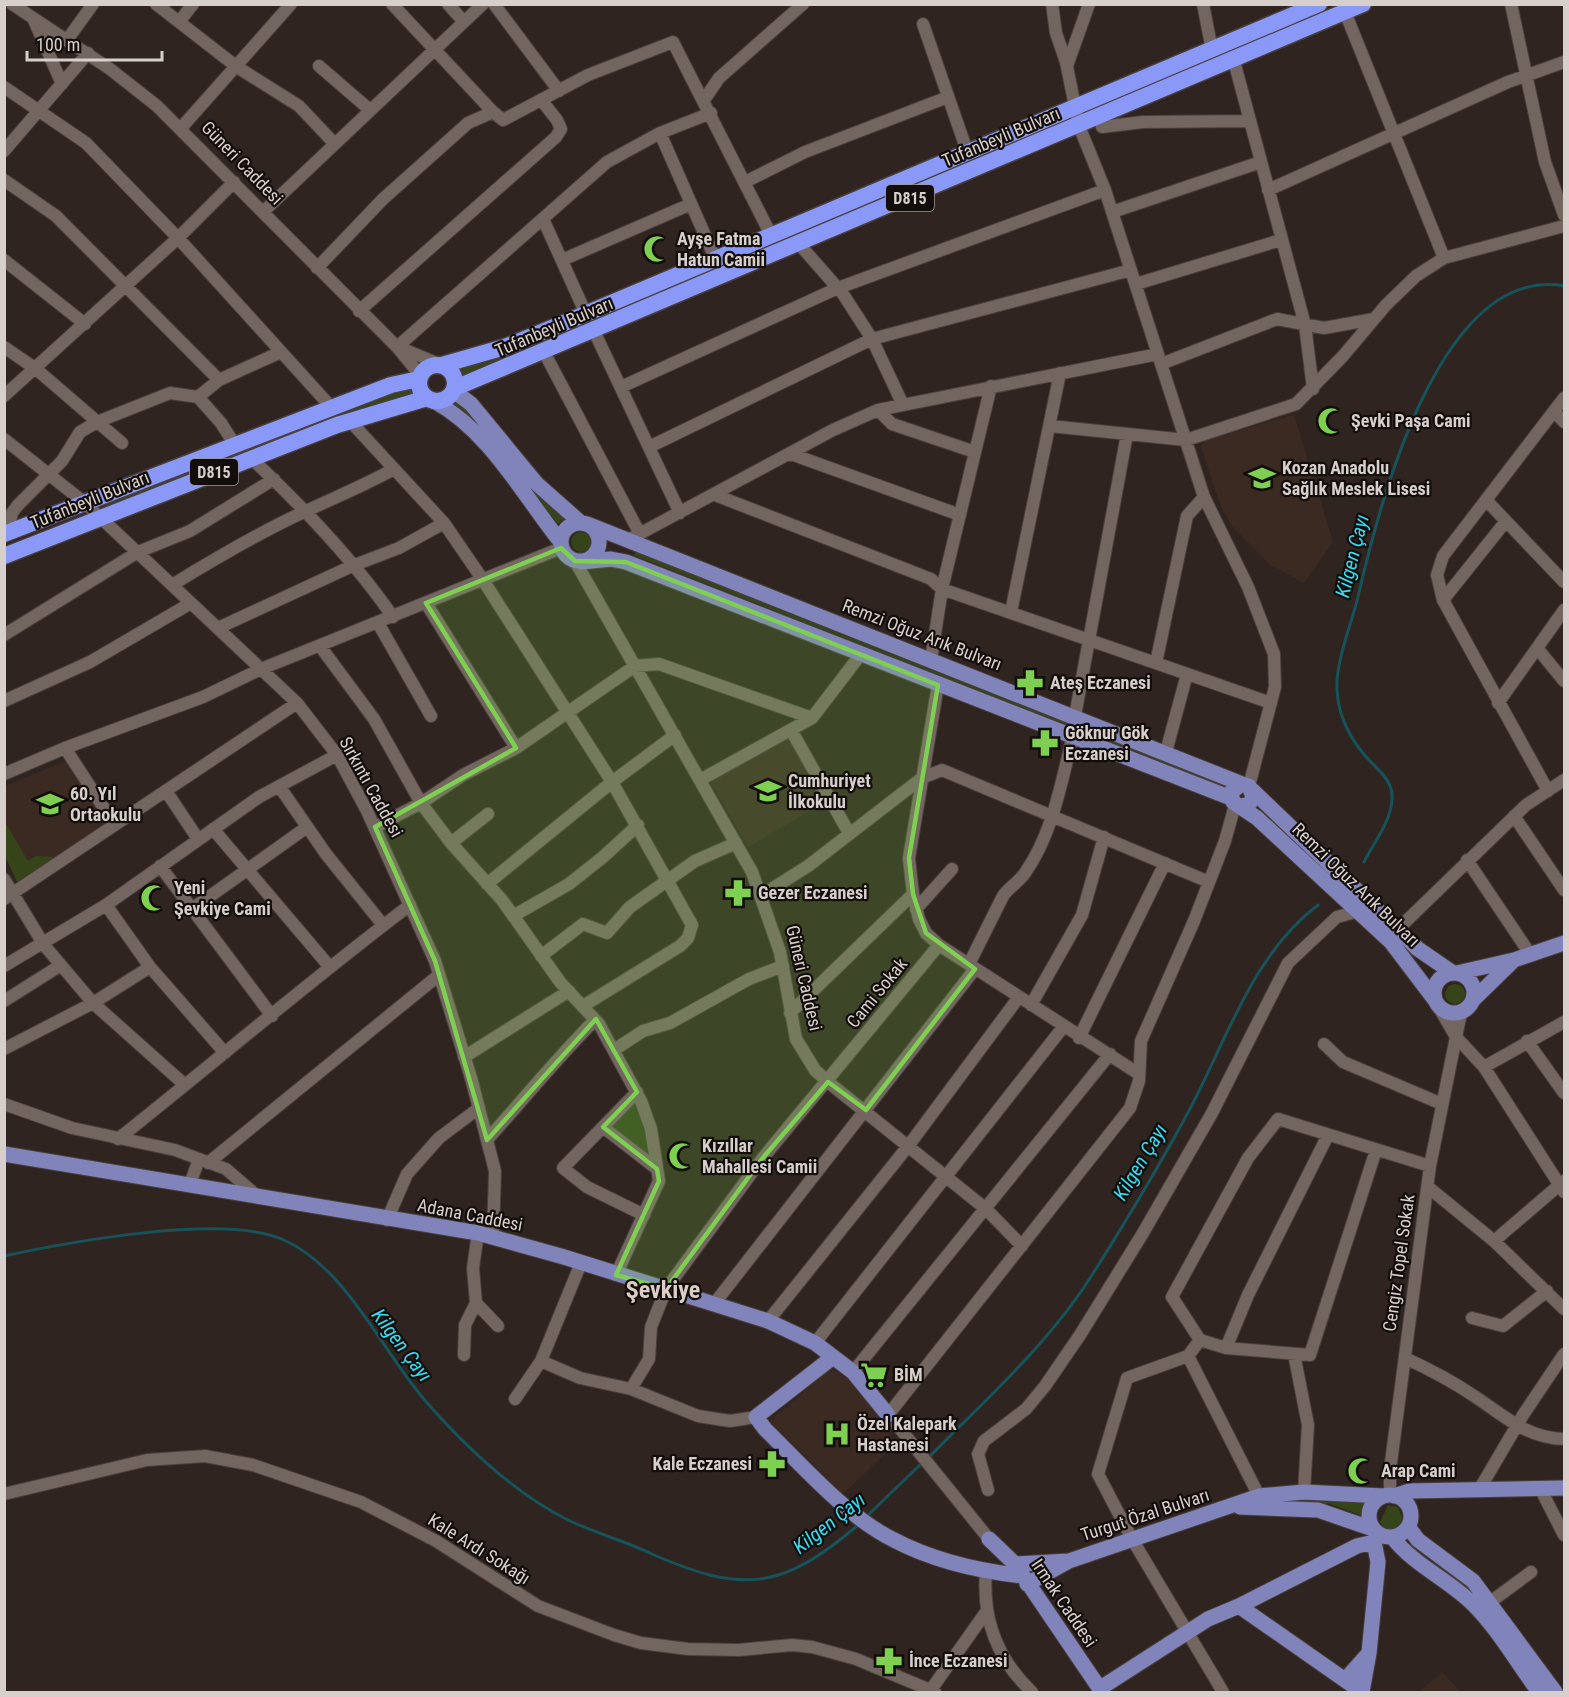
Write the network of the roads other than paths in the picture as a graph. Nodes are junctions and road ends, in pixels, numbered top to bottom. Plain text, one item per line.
1 (12, 4) edge
2 (93, 4) edge
3 (156, 4) edge
4 (193, 4) edge
5 (291, 4) edge
6 (392, 4) edge
7 (448, 4) edge
8 (483, 4) edge
9 (494, 4) edge
10 (803, 4) edge
11 (1052, 4) edge
12 (1089, 4) edge
13 (1203, 4) edge
14 (1319, 4) edge
15 (1363, 4) edge
16 (1510, 4) edge
17 (1290, 10) edge
18 (1345, 12) junction
19 (33, 18) junction
20 (179, 22) junction
21 (464, 22) junction
22 (923, 24) dead end
23 (67, 40) junction
24 (435, 49) junction
25 (1212, 50) junction
26 (88, 53) junction
27 (1234, 61) junction
28 (1564, 62) edge
29 (319, 66) dead end
30 (1067, 66) junction
31 (237, 67) junction
32 (1525, 76) junction
33 (62, 84) junction
34 (4, 87) edge
35 (559, 91) junction
36 (948, 97) junction
37 (704, 100) junction
38 (542, 101) junction
39 (1075, 106) junction
40 (370, 110) junction
41 (39, 111) junction
42 (493, 112) junction
43 (711, 113) junction
44 (1100, 117) junction
45 (1250, 121) junction
46 (1079, 126) junction
47 (181, 128) junction
48 (1394, 132) junction
49 (660, 133) junction
50 (334, 143) junction
51 (4, 151) edge
52 (967, 151) junction
53 (1261, 162) junction
54 (4, 180) edge
55 (234, 182) junction
56 (745, 182) junction
57 (1105, 190) junction
58 (1268, 190) junction
59 (691, 204) junction
60 (263, 212) junction
61 (1112, 212) junction
62 (1564, 215) edge
63 (543, 219) junction
64 (1564, 226) edge
65 (771, 235) junction
66 (178, 238) junction
67 (1281, 240) junction
68 (799, 244) junction
69 (715, 258) junction
70 (1444, 258) junction
71 (4, 260) edge
72 (562, 260) junction
73 (316, 267) junction
74 (1131, 270) junction
75 (1136, 284) junction
76 (127, 285) junction
77 (838, 288) junction
78 (359, 311) junction
79 (586, 314) junction
80 (1374, 318) junction
81 (85, 324) junction
82 (1305, 325) junction
83 (594, 331) junction
84 (872, 339) junction
85 (4, 346) edge
86 (397, 346) junction
87 (281, 352) junction
88 (544, 352) junction
89 (1160, 359) junction
90 (440, 364) junction
91 (36, 369) junction
92 (1060, 373) junction
93 (420, 377) junction
94 (219, 380) junction
95 (991, 386) junction
96 (621, 387) junction
97 (1313, 388) junction
98 (455, 390) junction
99 (4, 396) edge
100 (198, 398) junction
101 (1564, 398) edge
102 (430, 400) junction
103 (903, 405) junction
104 (332, 408) junction
105 (878, 410) junction
106 (1554, 411) junction
107 (350, 421) junction
108 (97, 422) junction
109 (1564, 422) edge
110 (1050, 426) junction
111 (1127, 434) junction
112 (4, 439) edge
113 (1186, 440) junction
114 (122, 443) dead end
115 (236, 445) junction
116 (649, 447) junction
117 (975, 452) junction
118 (791, 454) junction
119 (251, 458) junction
120 (394, 469) junction
121 (48, 473) junction
122 (274, 479) junction
123 (715, 495) junction
124 (1204, 497) junction
125 (1486, 500) junction
126 (85, 502) junction
127 (305, 511) junction
128 (680, 513) junction
129 (960, 515) junction
130 (100, 517) junction
131 (1506, 521) junction
132 (444, 523) junction
133 (584, 524) junction
134 (6, 534) edge
135 (634, 537) junction
136 (561, 545) junction
137 (138, 552) junction
138 (4, 556) edge
139 (578, 561) junction
140 (352, 566) junction
141 (483, 580) junction
142 (1564, 582) edge
143 (172, 585) junction
144 (942, 589) junction
145 (1443, 600) junction
146 (191, 603) junction
147 (426, 603) junction
148 (1564, 610) edge
149 (1011, 612) junction
150 (393, 617) junction
151 (378, 623) junction
152 (218, 628) junction
153 (4, 635) edge
154 (1091, 640) junction
155 (320, 646) junction
156 (1537, 648) junction
157 (861, 654) junction
158 (931, 660) junction
159 (1156, 663) junction
160 (635, 666) junction
161 (261, 669) junction
162 (1187, 674) junction
163 (1564, 681) edge
164 (938, 685) junction
165 (4, 701) edge
166 (297, 703) junction
167 (1271, 703) junction
168 (1498, 703) junction
169 (568, 712) junction
170 (431, 716) dead end
171 (1075, 716) junction
172 (812, 718) junction
173 (791, 730) junction
174 (675, 735) junction
175 (1073, 736) junction
176 (65, 748) junction
177 (516, 748) junction
178 (1166, 752) junction
179 (337, 755) junction
180 (4, 774) edge
181 (922, 778) junction
182 (700, 780) junction
183 (612, 782) junction
184 (1563, 784) edge
185 (279, 786) junction
186 (1247, 787) junction
187 (1548, 790) junction
188 (166, 791) junction
189 (421, 803) junction
190 (1236, 803) junction
191 (488, 814) dead end
192 (1053, 816) junction
193 (1514, 816) junction
194 (115, 825) junction
195 (638, 825) junction
196 (308, 827) junction
197 (375, 827) junction
198 (213, 829) junction
199 (849, 833) junction
200 (1104, 837) junction
201 (198, 840) junction
202 (450, 843) junction
203 (736, 843) junction
204 (1467, 860) junction
205 (1165, 863) junction
206 (160, 866) junction
207 (952, 869) dead end
208 (248, 871) junction
209 (4, 879) edge
210 (669, 881) junction
211 (1209, 882) junction
212 (487, 884) junction
213 (1564, 890) edge
214 (913, 894) junction
215 (762, 895) junction
216 (9, 896) edge
217 (106, 905) junction
218 (410, 905) junction
219 (192, 909) junction
220 (916, 909) junction
221 (1359, 911) junction
222 (513, 916) junction
223 (383, 925) junction
224 (1398, 929) junction
225 (1564, 943) edge
226 (44, 945) junction
227 (939, 945) junction
228 (1530, 954) junction
229 (542, 956) junction
230 (1514, 960) junction
231 (61, 965) junction
232 (4, 966) edge
233 (329, 966) junction
234 (783, 966) junction
235 (150, 967) junction
236 (972, 967) junction
237 (1455, 973) junction
238 (439, 975) junction
239 (569, 991) junction
240 (1019, 997) junction
241 (1474, 999) junction
242 (4, 1001) edge
243 (93, 1003) junction
244 (1436, 1003) junction
245 (1031, 1005) junction
246 (583, 1006) junction
247 (790, 1013) junction
248 (1461, 1013) junction
249 (272, 1016) junction
250 (595, 1020) junction
251 (1564, 1022) edge
252 (1064, 1026) junction
253 (1456, 1036) junction
254 (1079, 1038) junction
255 (1527, 1041) junction
256 (1324, 1044) dead end
257 (4, 1049) edge
258 (614, 1050) junction
259 (225, 1053) junction
260 (1110, 1054) junction
261 (464, 1057) junction
262 (1484, 1067) junction
263 (1139, 1074) junction
264 (828, 1082) junction
265 (185, 1085) junction
266 (637, 1092) junction
267 (1564, 1093) edge
268 (4, 1104) edge
269 (1442, 1104) junction
270 (479, 1108) junction
271 (866, 1110) junction
272 (603, 1127) junction
273 (1328, 1135) junction
274 (118, 1139) junction
275 (487, 1140) junction
276 (909, 1145) junction
277 (1376, 1150) junction
278 (4, 1154) edge
279 (204, 1161) junction
280 (4, 1162) edge
281 (1430, 1167) junction
282 (657, 1169) junction
283 (947, 1176) junction
284 (190, 1184) junction
285 (1563, 1186) edge
286 (1428, 1187) junction
287 (256, 1195) junction
288 (306, 1205) junction
289 (986, 1209) junction
290 (644, 1215) junction
291 (387, 1220) junction
292 (485, 1235) junction
293 (1494, 1241) junction
294 (1022, 1246) junction
295 (581, 1263) junction
296 (616, 1275) junction
297 (666, 1289) junction
298 (1547, 1292) junction
299 (476, 1303) junction
300 (714, 1304) junction
301 (1564, 1309) edge
302 (1473, 1318) dead end
303 (768, 1321) junction
304 (498, 1326) dead end
305 (1200, 1341) junction
306 (815, 1343) junction
307 (1226, 1348) junction
308 (1294, 1353) junction
309 (1564, 1354) edge
310 (464, 1355) dead end
311 (1188, 1356) junction
312 (833, 1357) junction
313 (1405, 1358) junction
314 (541, 1361) junction
315 (853, 1372) junction
316 (632, 1389) junction
317 (515, 1399) dead end
318 (756, 1417) junction
319 (893, 1420) junction
320 (1517, 1425) junction
321 (1564, 1439) edge
322 (1540, 1488) junction
323 (1564, 1488) edge
324 (988, 1490) dead end
325 (1479, 1490) junction
326 (1462, 1491) junction
327 (1305, 1492) junction
328 (4, 1494) edge
329 (1389, 1495) junction
330 (1259, 1496) junction
331 (1234, 1507) junction
332 (1410, 1522) junction
333 (1564, 1535) edge
334 (1382, 1536) junction
335 (989, 1539) joint
336 (1132, 1539) junction
337 (1069, 1561) junction
338 (986, 1572) junction
339 (1531, 1572) dead end
340 (1022, 1575) junction
341 (1489, 1603) junction
342 (1239, 1606) junction
343 (986, 1612) junction
344 (1188, 1632) junction
345 (1369, 1653) junction
346 (1346, 1679) junction
347 (1101, 1690) edge
348 (932, 1692) edge
349 (1032, 1692) edge
350 (1223, 1692) edge
351 (1362, 1692) edge
352 (1539, 1692) edge
353 (1555, 1692) edge

1 - 19 street, Güneri Caddesi
2 - 23 street
3 - 20 street
4 - 20 street
5 - 31 street
6 - 24 street
7 - 21 street
8 - 21 street
9 - 35 street
10 - 37 street
11 - 30 street
12 - 30 street
13 - 25 street
14 - 17 highway, Tufanbeyli Bulvarı / D815
15 - 18 highway, Tufanbeyli Bulvarı / D815
16 - 32 street
17 - 25 highway, Tufanbeyli Bulvarı / D815
18 - 27 highway, Tufanbeyli Bulvarı / D815
18 - 48 street
19 - 23 street, Güneri Caddesi
19 - 33 street
20 - 31 street
21 - 24 street
22 - 36 street
23 - 26 street, Güneri Caddesi
24 - 40 street
24 - 42 street
25 - 39 highway, Tufanbeyli Bulvarı / D815
26 - 33 street
26 - 47 street, Güneri Caddesi
27 - 44 highway, Tufanbeyli Bulvarı / D815
27 - 45 street
28 - 32 street
29 - 40 street
30 - 39 street
31 - 47 street
31 - 50 street
32 - 48 street
32 - 62 street
33 - 41 street
34 - 41 street
35 - 37 street
35 - 38 street
36 - 52 street
36 - 56 street
37 - 43 street
38 - 42 street
38 - 78 street
39 - 46 street
39 - 52 highway, Tufanbeyli Bulvarı / D815
40 - 50 street
41 - 51 street
41 - 66 street
42 - 73 street
43 - 49 street
43 - 56 street
44 - 45 street
44 - 46 highway, Tufanbeyli Bulvarı / D815
45 - 53 street
46 - 57 street
46 - 68 highway, Tufanbeyli Bulvarı / D815
47 - 55 street, Güneri Caddesi
48 - 58 street
48 - 70 street
49 - 59 street
49 - 63 street
50 - 60 street
52 - 65 highway, Tufanbeyli Bulvarı / D815
53 - 58 street
53 - 61 street
54 - 76 street
55 - 60 street, Güneri Caddesi
55 - 66 street
56 - 65 street
57 - 61 street
57 - 77 street
58 - 67 street
59 - 69 street
59 - 72 street
60 - 73 street, Güneri Caddesi
61 - 74 street
63 - 72 street
63 - 86 street
64 - 70 street
65 - 69 highway, Tufanbeyli Bulvarı / D815
66 - 76 street
66 - 87 street
67 - 75 street
67 - 82 street
68 - 77 street
68 - 83 highway, Tufanbeyli Bulvarı / D815
69 - 79 highway, Tufanbeyli Bulvarı / D815
70 - 80 street
71 - 81 street
72 - 79 street
73 - 78 street, Güneri Caddesi
74 - 75 street
74 - 84 street
75 - 89 street
76 - 81 street
76 - 94 street
77 - 84 street
77 - 96 street
78 - 86 street, Güneri Caddesi
79 - 90 highway, Tufanbeyli Bulvarı / D815
80 - 82 street
80 - 97 street
81 - 91 street
82 - 89 street
82 - 97 street
83 - 88 highway, Tufanbeyli Bulvarı / D815
83 - 96 street
84 - 103 street
84 - 116 street
85 - 91 street
86 - 90 street
86 - 93 street, Güneri Caddesi
87 - 94 street
87 - 104 street
88 - 98 highway, Tufanbeyli Bulvarı / D815
88 - 135 street
89 - 92 street
89 - 113 street
90 - 93 highway, Tufanbeyli Bulvarı
90 - 98 highway
91 - 99 street
91 - 108 street
92 - 95 street
92 - 110 street
93 - 102 highway
93 - 104 highway, Tufanbeyli Bulvarı / D815
94 - 100 street
95 - 103 street
95 - 117 street
96 - 116 street
97 - 113 street
98 - 102 highway, Tufanbeyli Bulvarı
98 - 133 main road
100 - 108 street
100 - 115 street
101 - 106 street
102 - 107 highway, Tufanbeyli Bulvarı / D815
102 - 136 main road, Güneri Caddesi
103 - 105 street
104 - 115 highway, Tufanbeyli Bulvarı / D815
105 - 117 street
105 - 118 street
106 - 109 street
106 - 125 street
107 - 119 highway, Tufanbeyli Bulvarı / D815
107 - 120 street
108 - 114 street
108 - 121 street
110 - 111 street
110 - 149 street
111 - 113 street
111 - 154 street
112 - 121 street, Sırkıntı Caddesi
113 - 124 street
115 - 126 highway, Tufanbeyli Bulvarı / D815
116 - 128 street
117 - 129 street
118 - 123 street
118 - 129 street
119 - 122 street
119 - 130 highway, Tufanbeyli Bulvarı / D815
120 - 127 street
120 - 132 street
121 - 126 street, Sırkıntı Caddesi
121 - 134 street
122 - 127 street
122 - 137 street
123 - 128 street
123 - 144 street
124 - 159 street
124 - 167 street
125 - 131 street
125 - 145 street
126 - 130 street, Sırkıntı Caddesi
126 - 134 highway, Tufanbeyli Bulvarı / D815
127 - 140 street
127 - 143 street
128 - 135 street
129 - 144 street
130 - 137 street, Sırkıntı Caddesi
130 - 138 highway, Tufanbeyli Bulvarı / D815
131 - 142 street
131 - 145 street
132 - 140 street
132 - 141 street
133 - 135 main road, Remzi Oğuz Arık Bulvarı
133 - 136 main road
133 - 139 main road
135 - 158 main road, Remzi Oğuz Arık Bulvarı
136 - 139 main road, Güneri Caddesi
136 - 141 street
137 - 143 street, Sırkıntı Caddesi
137 - 153 street
139 - 157 main road, Remzi Oğuz Arık Bulvarı
139 - 160 street, Güneri Caddesi
140 - 150 street
140 - 152 street
141 - 147 street
141 - 169 street
143 - 146 street, Sırkıntı Caddesi
144 - 149 street
144 - 158 street
145 - 168 street
146 - 152 street, Sırkıntı Caddesi
146 - 165 street
147 - 150 street
147 - 177 street
148 - 156 street
149 - 154 street
150 - 151 street
151 - 155 street
151 - 170 street
152 - 161 street, Sırkıntı Caddesi
154 - 159 street
154 - 171 street
155 - 161 street
155 - 189 street
156 - 163 street
156 - 168 street
157 - 164 main road, Remzi Oğuz Arık Bulvarı
157 - 172 street
158 - 171 main road, Remzi Oğuz Arık Bulvarı
159 - 162 street
160 - 169 street
160 - 172 street
160 - 174 street, Güneri Caddesi
161 - 166 street, Sırkıntı Caddesi
161 - 176 street
162 - 167 street
162 - 178 street
164 - 175 main road, Remzi Oğuz Arık Bulvarı
164 - 181 street
166 - 179 street, Sırkıntı Caddesi
166 - 188 street
167 - 186 street
168 - 187 street
169 - 177 street
169 - 183 street
171 - 178 main road, Remzi Oğuz Arık Bulvarı
172 - 173 street
173 - 182 street
173 - 199 street
174 - 182 street, Güneri Caddesi
174 - 183 street
175 - 190 main road, Remzi Oğuz Arık Bulvarı
175 - 192 street
176 - 180 street
176 - 194 street
177 - 189 street
178 - 186 main road, Remzi Oğuz Arık Bulvarı
179 - 185 street
179 - 197 street, Sırkıntı Caddesi
181 - 192 street
181 - 199 street
181 - 214 street
182 - 203 street, Güneri Caddesi
183 - 195 street
183 - 212 street
184 - 187 street
185 - 196 street
185 - 198 street
186 - 190 main road
186 - 224 main road, Remzi Oğuz Arık Bulvarı
187 - 193 street
188 - 194 street
188 - 201 street
189 - 197 street
189 - 202 street
190 - 211 street
190 - 221 main road, Remzi Oğuz Arık Bulvarı
191 - 202 street
192 - 200 street
192 - 236 street
193 - 204 street
193 - 213 street
194 - 216 street
195 - 210 street
195 - 222 street
196 - 208 street
196 - 223 street
197 - 218 street, Sırkıntı Caddesi
198 - 201 street
198 - 208 street
199 - 215 street
200 - 205 street
200 - 245 street
201 - 206 street
202 - 212 street
203 - 210 street
203 - 215 street, Güneri Caddesi
204 - 224 street
204 - 228 street
205 - 211 street
205 - 254 street
206 - 217 street
206 - 219 street
207 - 220 street
208 - 219 street
208 - 233 street
209 - 216 street
210 - 229 street
210 - 246 street
211 - 263 street
212 - 222 street
214 - 220 street
214 - 247 street
215 - 234 street, Güneri Caddesi
216 - 226 street
217 - 226 street
217 - 235 street
218 - 223 street
218 - 238 street, Sırkıntı Caddesi
219 - 249 street
220 - 227 street
221 - 244 main road, Remzi Oğuz Arık Bulvarı
221 - 324 street
222 - 229 street
223 - 233 street
224 - 237 main road, Remzi Oğuz Arık Bulvarı
225 - 228 main road
226 - 231 street
226 - 232 street
227 - 236 street
227 - 264 street, Cami Sokak
228 - 230 main road
229 - 239 street
230 - 237 main road
230 - 241 main road
231 - 242 street
231 - 243 street
233 - 249 street
234 - 247 street, Güneri Caddesi
234 - 258 street
235 - 243 street
235 - 259 street
236 - 240 street
236 - 271 street
237 - 241 main road, Remzi Oğuz Arık Bulvarı
237 - 244 main road
238 - 261 street, Sırkıntı Caddesi
238 - 279 street
239 - 246 street
239 - 261 street
240 - 245 street
240 - 276 street
241 - 248 main road
243 - 257 street
243 - 265 street
244 - 248 main road
244 - 253 street
245 - 252 street
246 - 250 street
247 - 264 street, Güneri Caddesi
248 - 253 street, Cengiz Topel Sokak
249 - 259 street
250 - 258 street
250 - 275 street
251 - 255 street
252 - 254 street
252 - 283 street
253 - 262 street
253 - 269 street, Cengiz Topel Sokak
254 - 260 street
255 - 262 street
255 - 267 street
256 - 269 street
258 - 266 street
259 - 265 street
260 - 263 street
260 - 289 street
261 - 270 street, Sırkıntı Caddesi
262 - 285 street
263 - 294 street
264 - 271 street, Güneri Caddesi
264 - 297 street, Cami Sokak
265 - 274 street
266 - 272 street
266 - 282 street
268 - 274 street
269 - 281 street, Cengiz Topel Sokak
270 - 275 street, Sırkıntı Caddesi
270 - 291 street
271 - 276 street, Güneri Caddesi
271 - 300 street
272 - 282 street
272 - 290 street
273 - 277 street
273 - 305 street
273 - 307 street
274 - 279 street
275 - 292 street, Sırkıntı Caddesi
276 - 283 street, Güneri Caddesi
276 - 303 street
277 - 281 street
277 - 308 street
278 - 284 main road, Adana Caddesi
279 - 284 street
279 - 287 street
280 - 288 main road
281 - 286 street, Cengiz Topel Sokak
282 - 290 street
283 - 289 street, Güneri Caddesi
283 - 306 street
284 - 287 main road, Adana Caddesi
285 - 293 street
286 - 293 street
286 - 313 street, Cengiz Topel Sokak
287 - 288 main road, Adana Caddesi
288 - 291 main road, Adana Caddesi
289 - 294 street, Güneri Caddesi
289 - 315 street
290 - 296 street
291 - 292 main road, Adana Caddesi
292 - 295 main road, Adana Caddesi
292 - 299 street, Sırkıntı Caddesi
293 - 298 street
294 - 319 street
295 - 296 main road, Adana Caddesi
295 - 314 street
296 - 297 main road, Adana Caddesi
297 - 300 main road, Adana Caddesi
297 - 316 street, Cami Sokak
298 - 301 street
298 - 302 street
299 - 304 street
299 - 310 street
300 - 303 main road, Adana Caddesi
303 - 306 main road, Adana Caddesi
305 - 307 street
305 - 311 street
306 - 312 main road, Adana Caddesi
307 - 308 street
308 - 327 street
309 - 320 street
311 - 330 street
311 - 336 street
312 - 315 main road, Adana Caddesi
312 - 318 main road
313 - 320 street
313 - 329 street, Cengiz Topel Sokak
314 - 316 street
314 - 317 street
315 - 319 main road, Adana Caddesi
316 - 318 street
318 - 338 main road
319 - 335 street
320 - 321 street
320 - 325 street
322 - 323 main road, Turgut Özal Bulvarı
322 - 325 main road, Turgut Özal Bulvarı
322 - 333 street
325 - 326 main road, Turgut Özal Bulvarı
326 - 329 main road, Turgut Özal Bulvarı
326 - 332 main road, Turgut Özal Bulvarı
327 - 329 main road, Turgut Özal Bulvarı
327 - 330 main road, Turgut Özal Bulvarı
328 - 348 street, Kale Ardı Sokağı
329 - 332 main road
329 - 334 main road
330 - 331 main road, Turgut Özal Bulvarı
331 - 334 main road, Turgut Özal Bulvarı
331 - 336 main road, Turgut Özal Bulvarı
332 - 334 main road, Turgut Özal Bulvarı
332 - 341 main road
334 - 342 main road
334 - 345 main road
334 - 352 main road
335 - 340 main road, Irmak Caddesi
336 - 337 main road, Turgut Özal Bulvarı
336 - 344 street
337 - 340 main road
337 - 340 main road
338 - 340 main road
338 - 343 street
339 - 341 street
340 - 347 main road, Irmak Caddesi
341 - 353 main road
342 - 344 main road
342 - 346 main road
343 - 348 street
343 - 349 street
344 - 347 main road
344 - 350 street
345 - 346 main road
345 - 351 main road
346 - 351 main road

